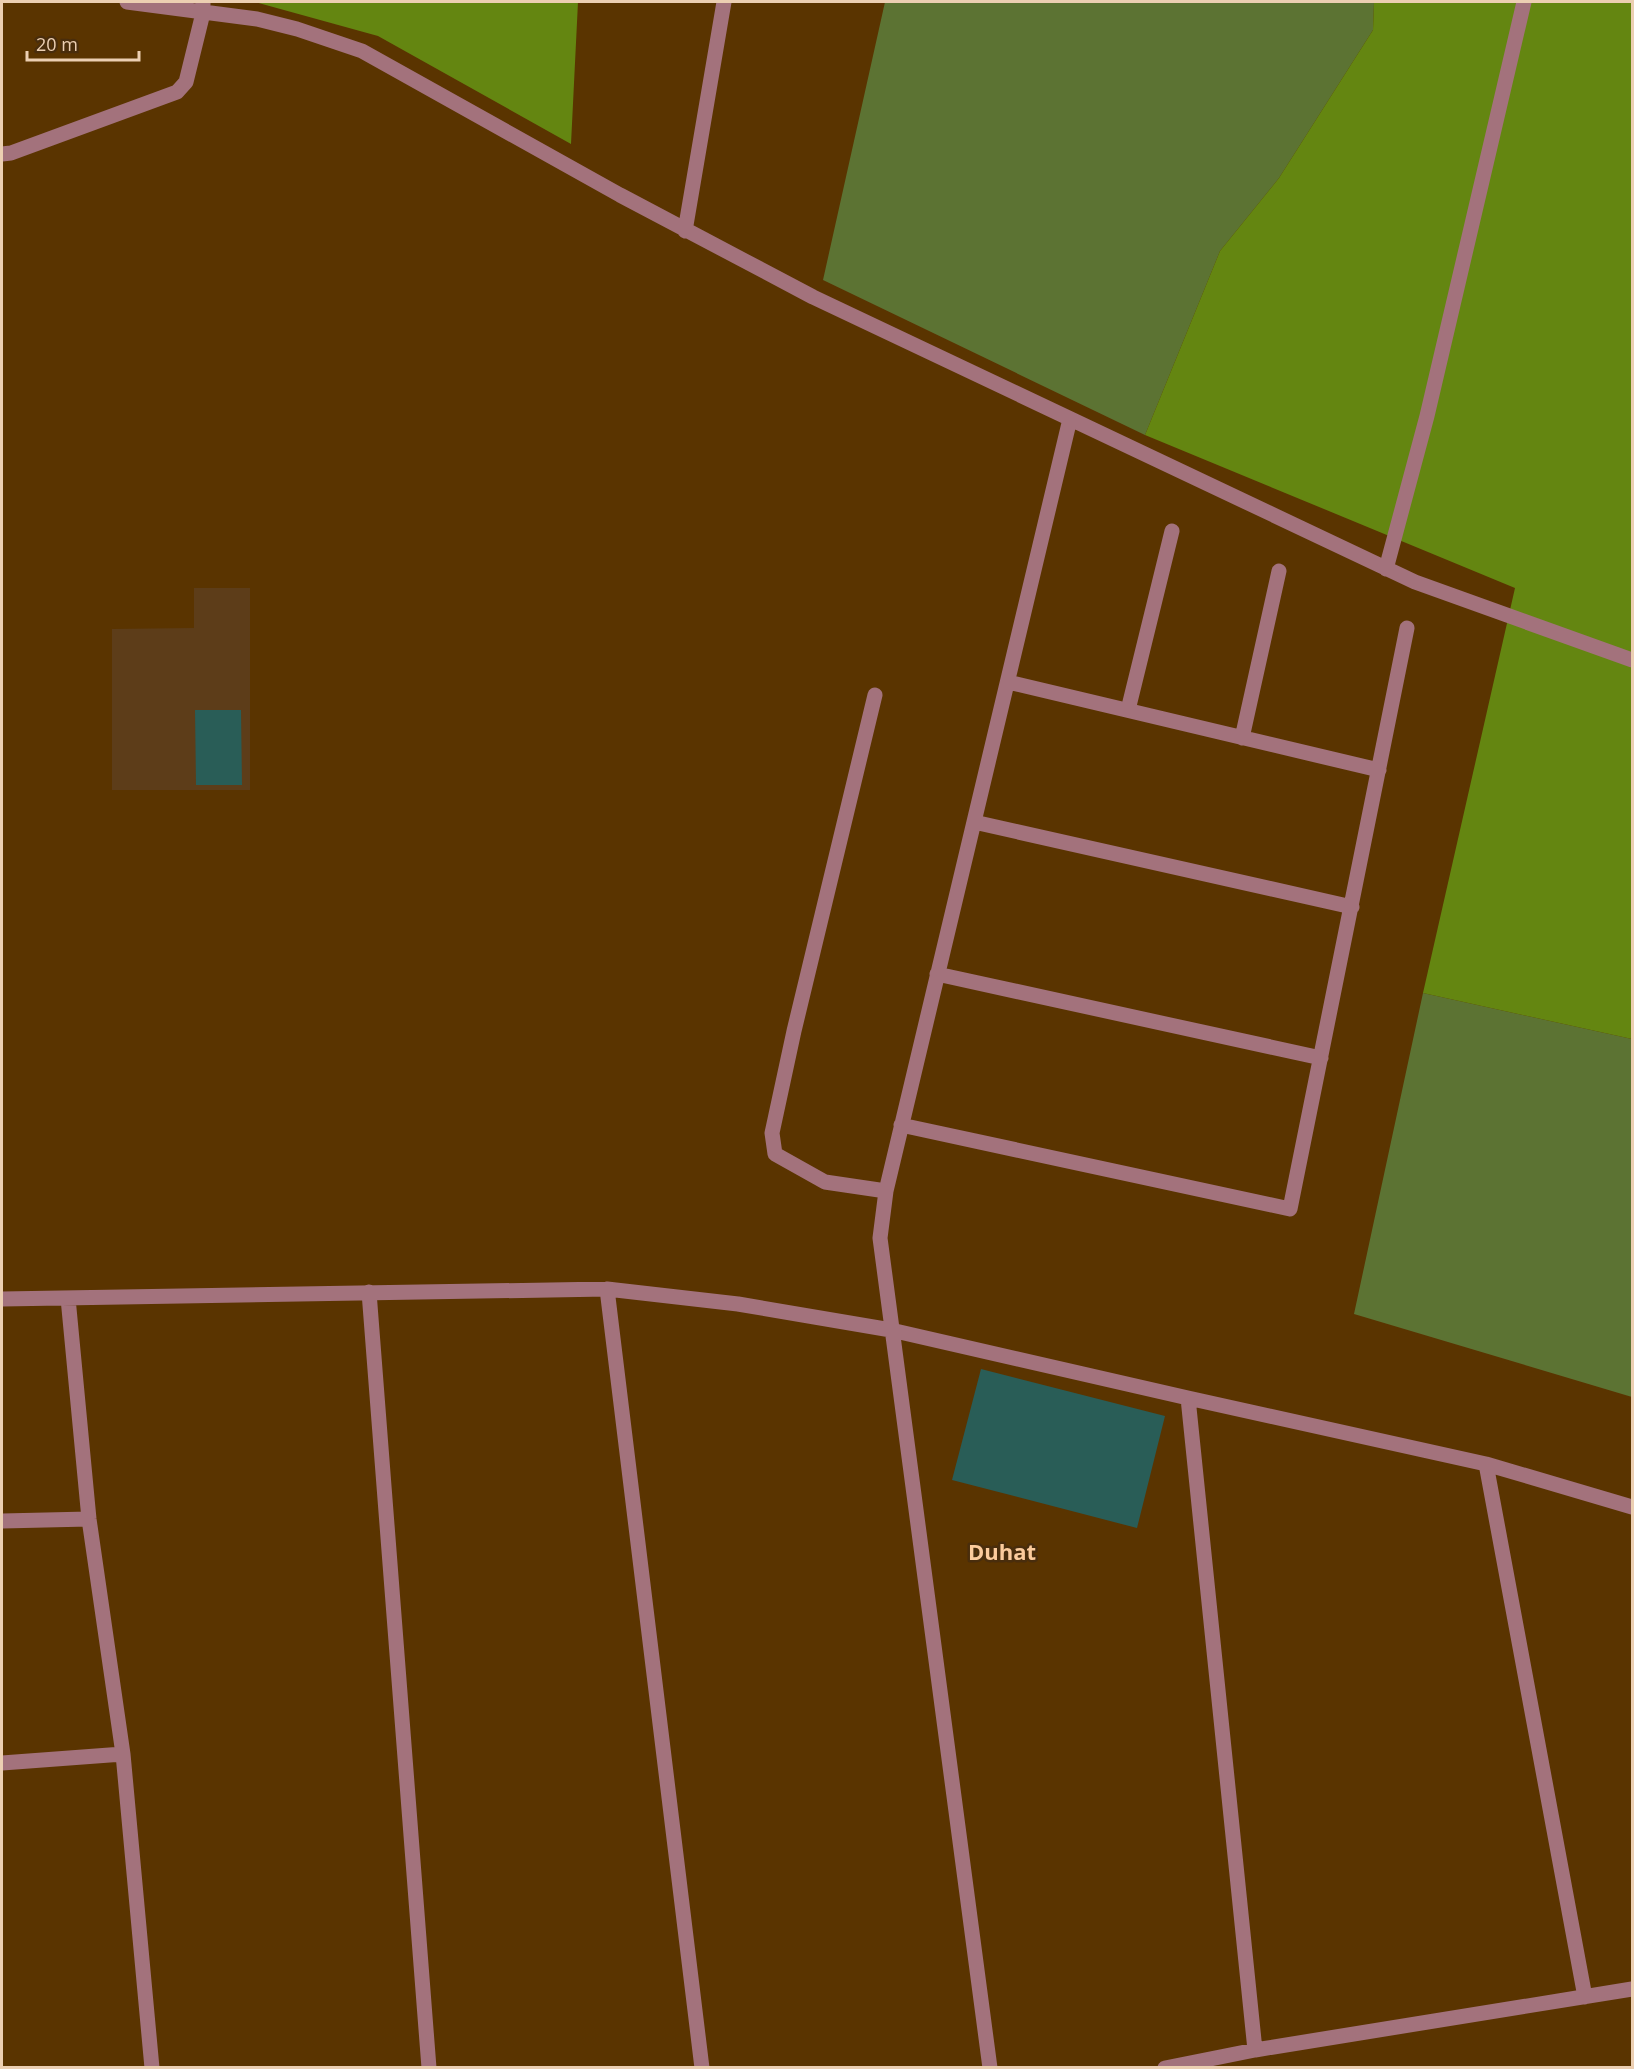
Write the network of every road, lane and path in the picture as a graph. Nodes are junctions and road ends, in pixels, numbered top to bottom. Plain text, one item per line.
1 (127, 2) edge
2 (724, 2) edge
3 (1524, 2) edge
4 (203, 7) edge
5 (2, 154) edge
6 (685, 231) junction
7 (1070, 419) junction
8 (1172, 531) dead end
9 (1386, 568) junction
10 (1279, 571) dead end
11 (1407, 628) dead end
12 (1632, 660) edge
13 (1008, 682) junction
14 (875, 695) dead end
15 (1128, 710) junction
16 (1242, 738) junction
17 (1379, 770) junction
18 (974, 822) junction
19 (1352, 907) junction
20 (937, 974) junction
21 (1321, 1058) junction
22 (901, 1125) junction
23 (886, 1191) junction
24 (607, 1289) junction
25 (369, 1292) junction
26 (68, 1298) junction
27 (2, 1299) edge
28 (891, 1330) junction
29 (1188, 1398) junction
30 (1486, 1464) junction
31 (1632, 1507) edge
32 (90, 1519) junction
33 (2, 1521) edge
34 (123, 1754) junction
35 (2, 1763) edge
36 (1632, 1989) edge
37 (1585, 1997) junction
38 (1256, 2050) junction
39 (152, 2067) edge
40 (429, 2067) edge
41 (702, 2067) edge
42 (990, 2067) edge
43 (1165, 2067) edge

1 - 4 street
2 - 6 street
3 - 9 street
4 - 5 street
4 - 6 street
6 - 7 street
7 - 9 street
7 - 13 street
8 - 15 street
9 - 12 street
10 - 16 street
11 - 17 street
13 - 15 street
13 - 18 street
14 - 23 street
15 - 16 street
16 - 17 street
17 - 19 street
18 - 19 street
18 - 20 street
19 - 21 street
20 - 21 street
20 - 22 street
21 - 22 street
22 - 23 street
23 - 28 street
24 - 25 street
24 - 28 street
24 - 41 street
25 - 26 street
25 - 40 street
26 - 27 street
26 - 32 street
28 - 29 street
28 - 42 street
29 - 30 street
29 - 38 street
30 - 31 street
30 - 37 street
32 - 33 street
32 - 34 street
34 - 35 street
34 - 39 street
36 - 37 street
37 - 38 street
38 - 43 street

